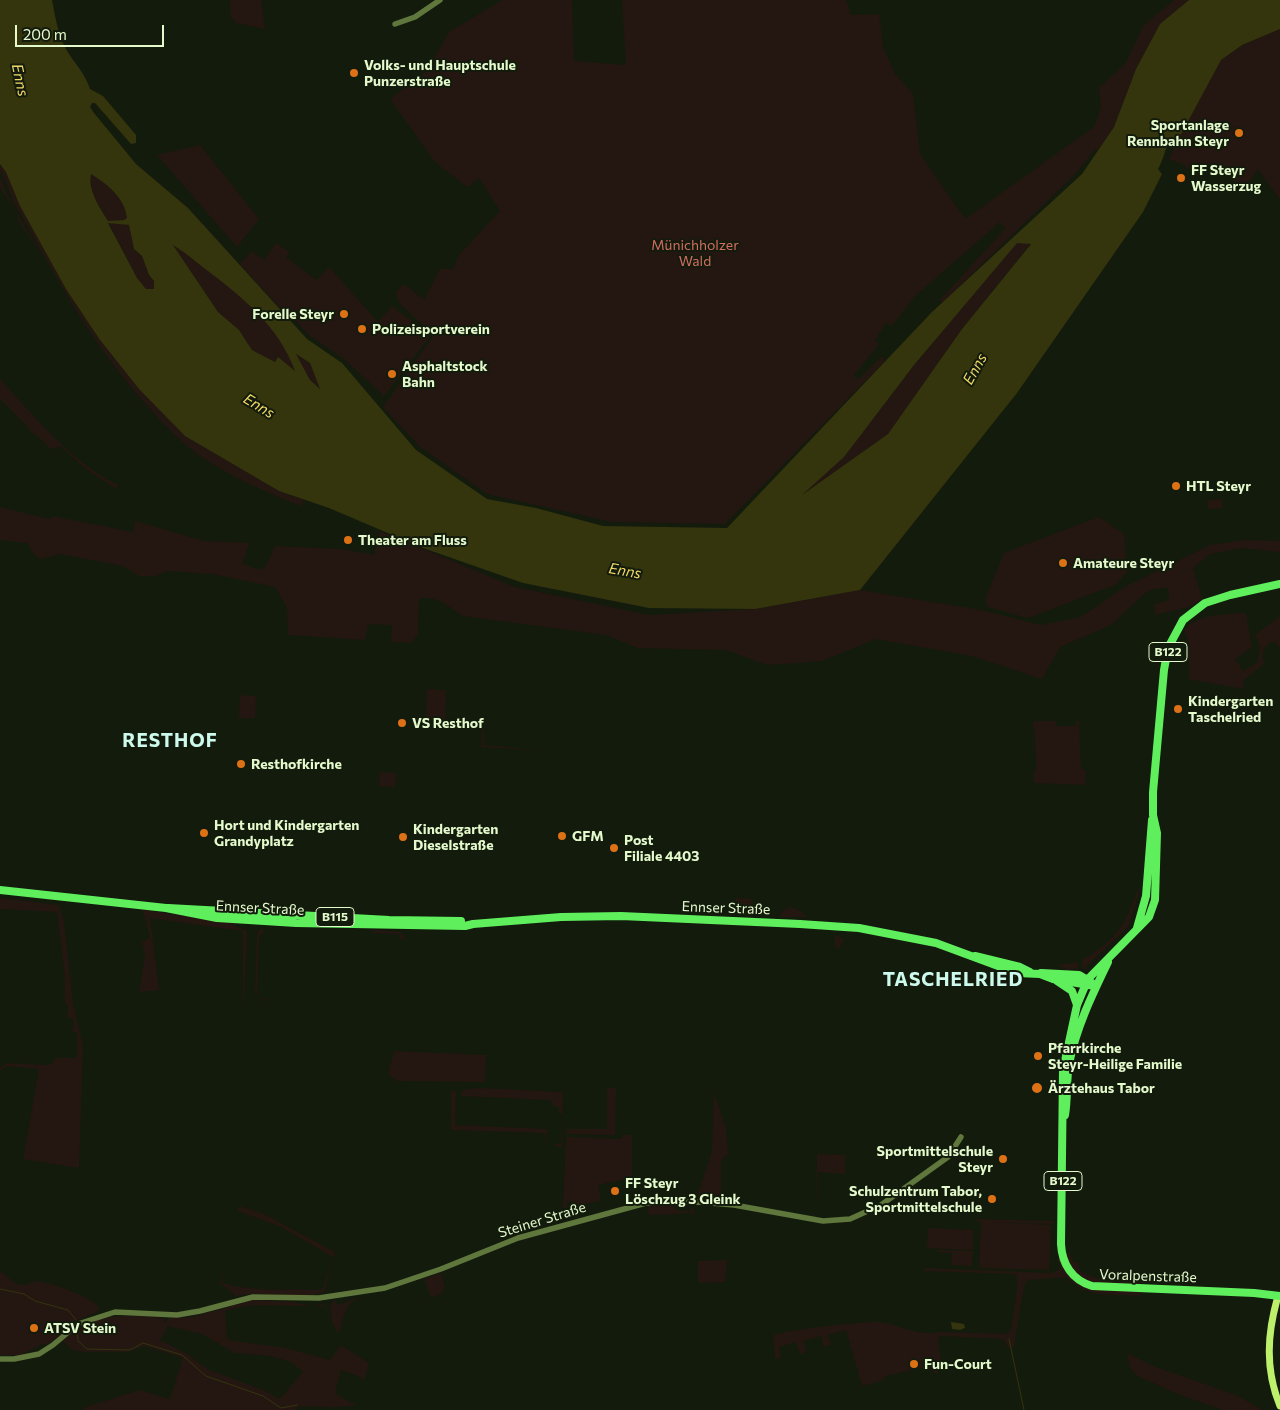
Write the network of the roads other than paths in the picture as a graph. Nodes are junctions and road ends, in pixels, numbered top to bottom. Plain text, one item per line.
1 (440, 0) edge
2 (396, 24) dead end
3 (1280, 584) edge
4 (0, 890) edge
5 (1108, 960) junction
6 (1040, 974) junction
7 (1053, 979) junction
8 (1087, 982) junction
9 (1095, 986) junction
10 (1077, 1005) junction
11 (1064, 1119) junction
12 (961, 1137) dead end
13 (1279, 1296) edge
14 (0, 1359) edge
15 (1280, 1406) edge

1 - 2 street
3 - 5 main road, B122
4 - 6 main road, Ennser Straße / B115
5 - 8 main road, B122
5 - 9 main road, B122
6 - 7 main road, Ennser Straße / B115
6 - 8 main road, Ennser Straße / B115
7 - 8 main road, Ennser Straße / B115
7 - 10 main road
8 - 9 main road
8 - 10 main road, B122
9 - 11 main road, B122
10 - 11 main road, B122
11 - 13 main road, Voralpenstraße / B122
12 - 14 street, Steiner Straße
13 - 15 main road

